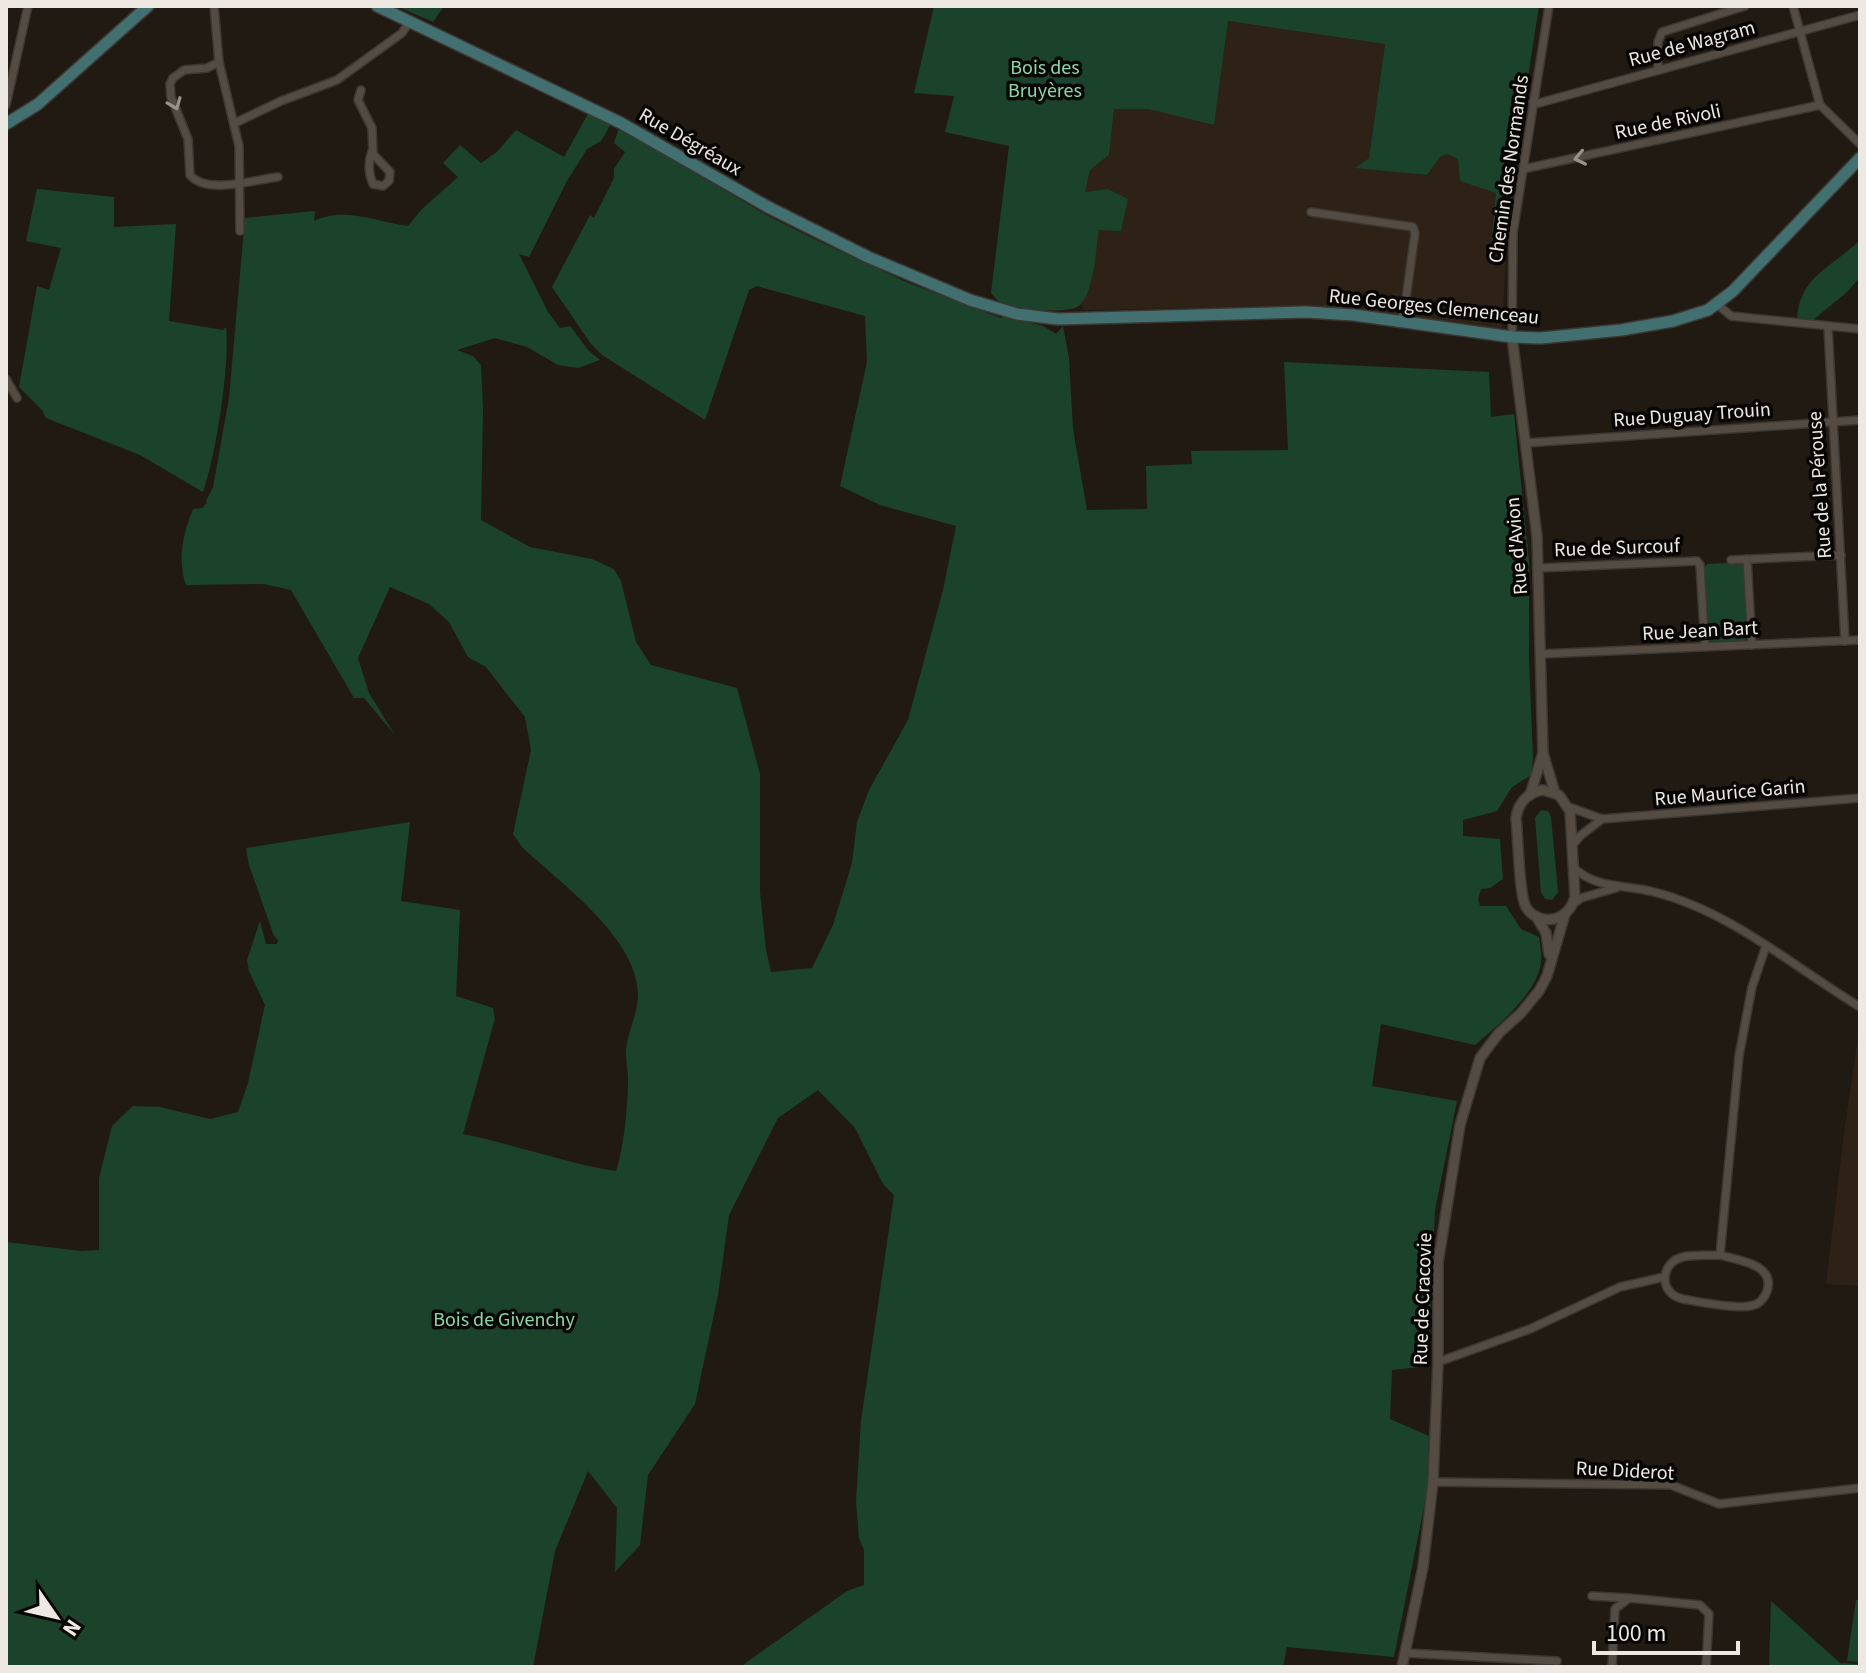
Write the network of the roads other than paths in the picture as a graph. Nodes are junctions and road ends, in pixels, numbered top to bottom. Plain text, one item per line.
1 (28, 6) edge
2 (148, 6) edge
3 (214, 6) edge
4 (377, 6) edge
5 (1549, 6) edge
6 (1745, 6) edge
7 (1793, 6) edge
8 (1860, 15) edge
9 (410, 21) junction
10 (1801, 32) junction
11 (219, 62) junction
12 (1658, 70) junction
13 (361, 90) dead end
14 (1533, 102) junction
15 (6, 105) edge
16 (1820, 105) junction
17 (235, 123) junction
18 (6, 124) edge
19 (1860, 144) edge
20 (372, 151) junction
21 (1860, 158) edge
22 (1523, 169) junction
23 (278, 177) dead end
24 (239, 182) junction
25 (1311, 212) dead end
26 (240, 231) dead end
27 (1717, 304) junction
28 (987, 305) joint
29 (1400, 321) junction
30 (1828, 327) junction
31 (1860, 329) edge
32 (1512, 337) junction
33 (6, 379) edge
34 (17, 398) dead end
35 (1860, 420) edge
36 (1832, 421) junction
37 (1526, 443) junction
38 (1841, 555) junction
39 (1747, 559) junction
40 (1731, 560) dead end
41 (1539, 568) junction
42 (1860, 640) edge
43 (1845, 641) junction
44 (1752, 645) junction
45 (1705, 647) junction
46 (1541, 654) junction
47 (1543, 753) junction
48 (1555, 793) junction
49 (1530, 795) junction
50 (1860, 798) edge
51 (1568, 807) junction
52 (1602, 819) junction
53 (1572, 846) junction
54 (1573, 867) junction
55 (1618, 888) junction
56 (1573, 904) junction
57 (1565, 914) junction
58 (1536, 916) junction
59 (1766, 946) junction
60 (1550, 960) junction
61 (1860, 1007) edge
62 (1720, 1255) junction
63 (1664, 1277) junction
64 (1438, 1362) junction
65 (1433, 1482) junction
66 (1860, 1488) edge
67 (1592, 1596) dead end
68 (1629, 1598) junction
69 (1405, 1653) junction
70 (1557, 1661) dead end
71 (1402, 1667) edge
72 (1612, 1667) edge
73 (1706, 1667) edge

1 - 15 street
2 - 18 main road
3 - 11 street
4 - 9 main road, Rue Dégréaux
5 - 14 street, Chemin des Normands
6 - 12 street
7 - 10 street
8 - 10 street, Rue de Wagram
9 - 17 street
9 - 28 main road, Rue Dégréaux
10 - 12 street, Rue de Wagram
10 - 16 street
11 - 17 street
11 -> 24 street
12 - 14 street, Rue de Wagram
13 - 20 street
14 - 22 street, Chemin des Normands
16 - 19 street
16 -> 22 street, Rue de Rivoli
17 - 24 street
20 - 20 street
21 - 27 main road, Rue Georges Clemenceau
22 - 32 street, Chemin des Normands
23 - 24 street
24 - 26 street
25 - 29 street
27 - 30 street
27 - 32 main road, Rue Georges Clemenceau
28 - 29 main road, Rue Georges Clemenceau
29 - 32 main road, Rue Georges Clemenceau
30 - 31 street
30 - 36 street, Rue de la Pérouse
32 - 37 street, Rue d'Avion
33 - 34 street
35 - 36 street, Rue Duguay Trouin
36 - 37 street, Rue Duguay Trouin
36 - 38 street, Rue de la Pérouse
37 - 41 street, Rue d'Avion
38 - 39 street
38 - 43 street, Rue de la Pérouse
39 - 40 street
39 - 44 street
41 - 45 street, Rue de Surcouf
41 - 46 street, Rue d'Avion
42 - 43 street, Rue Jean Bart
43 - 44 street, Rue Jean Bart
44 - 45 street, Rue Jean Bart
45 - 46 street, Rue Jean Bart
46 - 47 street, Rue d'Avion
47 - 48 street, Rue d'Avion
47 - 49 street, Rue d'Avion
48 - 49 street
48 - 51 street
49 - 58 street, Rue d'Avion
50 - 52 street, Rue Maurice Garin
51 - 52 street, Rue Maurice Garin
51 - 53 street
52 - 53 street
53 - 54 street
54 - 55 street
54 - 56 street
55 - 56 street
55 - 59 street
56 - 57 street
57 - 58 street
57 - 60 street, Rue de Cracovie
58 - 60 street
59 - 61 street
59 - 62 street
60 - 64 street, Rue de Cracovie
62 - 63 street
62 - 63 street
63 - 64 street
64 - 65 street, Rue de Cracovie
65 - 66 street, Rue Diderot
65 - 69 street, Rue de Cracovie
67 - 68 street
68 - 72 street
68 - 73 street
69 - 70 street
69 - 71 street, Rue de Cracovie

